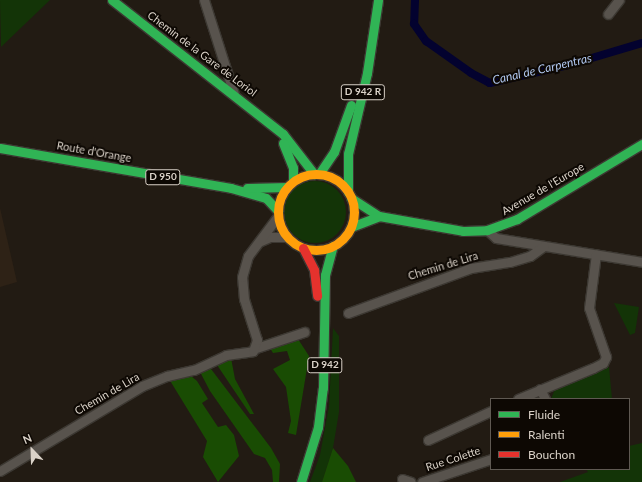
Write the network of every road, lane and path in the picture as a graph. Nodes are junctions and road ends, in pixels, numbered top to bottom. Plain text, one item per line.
1 (112, 0) edge
2 (204, 0) edge
3 (368, 0) edge
4 (378, 0) edge
5 (619, 0) edge
6 (608, 14) dead end
7 (234, 94) junction
8 (275, 128) junction
9 (642, 144) edge
10 (0, 148) edge
11 (316, 174) junction
12 (290, 184) junction
13 (231, 188) junction
14 (349, 191) junction
15 (278, 214) junction
16 (379, 216) junction
17 (351, 227) junction
18 (487, 230) junction
19 (287, 237) junction
20 (260, 242) junction
21 (333, 246) junction
22 (544, 246) junction
23 (303, 248) junction
24 (596, 254) junction
25 (642, 262) edge
26 (348, 313) dead end
27 (304, 332) dead end
28 (256, 348) junction
29 (540, 389) junction
30 (520, 398) edge
31 (545, 398) edge
32 (490, 411) edge
33 (428, 440) dead end
34 (490, 459) edge
35 (0, 471) edge
36 (294, 482) edge
37 (302, 482) edge
38 (422, 482) edge

1 - 7 main road, Chemin de la Gare de Loriol
2 - 7 street
3 - 11 main road
4 - 14 main road, D 942 R
5 - 6 street
7 - 8 main road, Chemin de la Gare de Loriol
8 - 11 main road, Chemin de la Gare de Loriol
8 - 12 main road, Chemin de la Gare de Loriol
9 - 18 main road, Avenue de l'Europe
10 - 13 main road, Route d'Orange / D 950
11 - 12 main road, D 950
11 - 14 main road
12 - 13 main road, Route d'Orange / D 950
12 - 15 main road
13 - 15 main road, Route d'Orange / D 950
14 - 16 main road, Avenue de l'Europe
14 - 17 main road
15 - 19 main road, D 950
15 - 20 street
16 - 17 main road
16 - 18 main road, Avenue de l'Europe
17 - 21 main road
18 - 22 street
19 - 20 street
19 - 23 main road
20 - 28 street
21 - 23 main road
21 - 37 main road, D 942
22 - 24 street
22 - 26 street, Chemin de Lira
23 - 36 main road, D 942
24 - 25 street
24 - 29 street
27 - 28 street, Chemin de Lira
28 - 35 street, Chemin de Lira
29 - 30 street
29 - 31 street
32 - 33 street
34 - 38 street, Rue Colette

